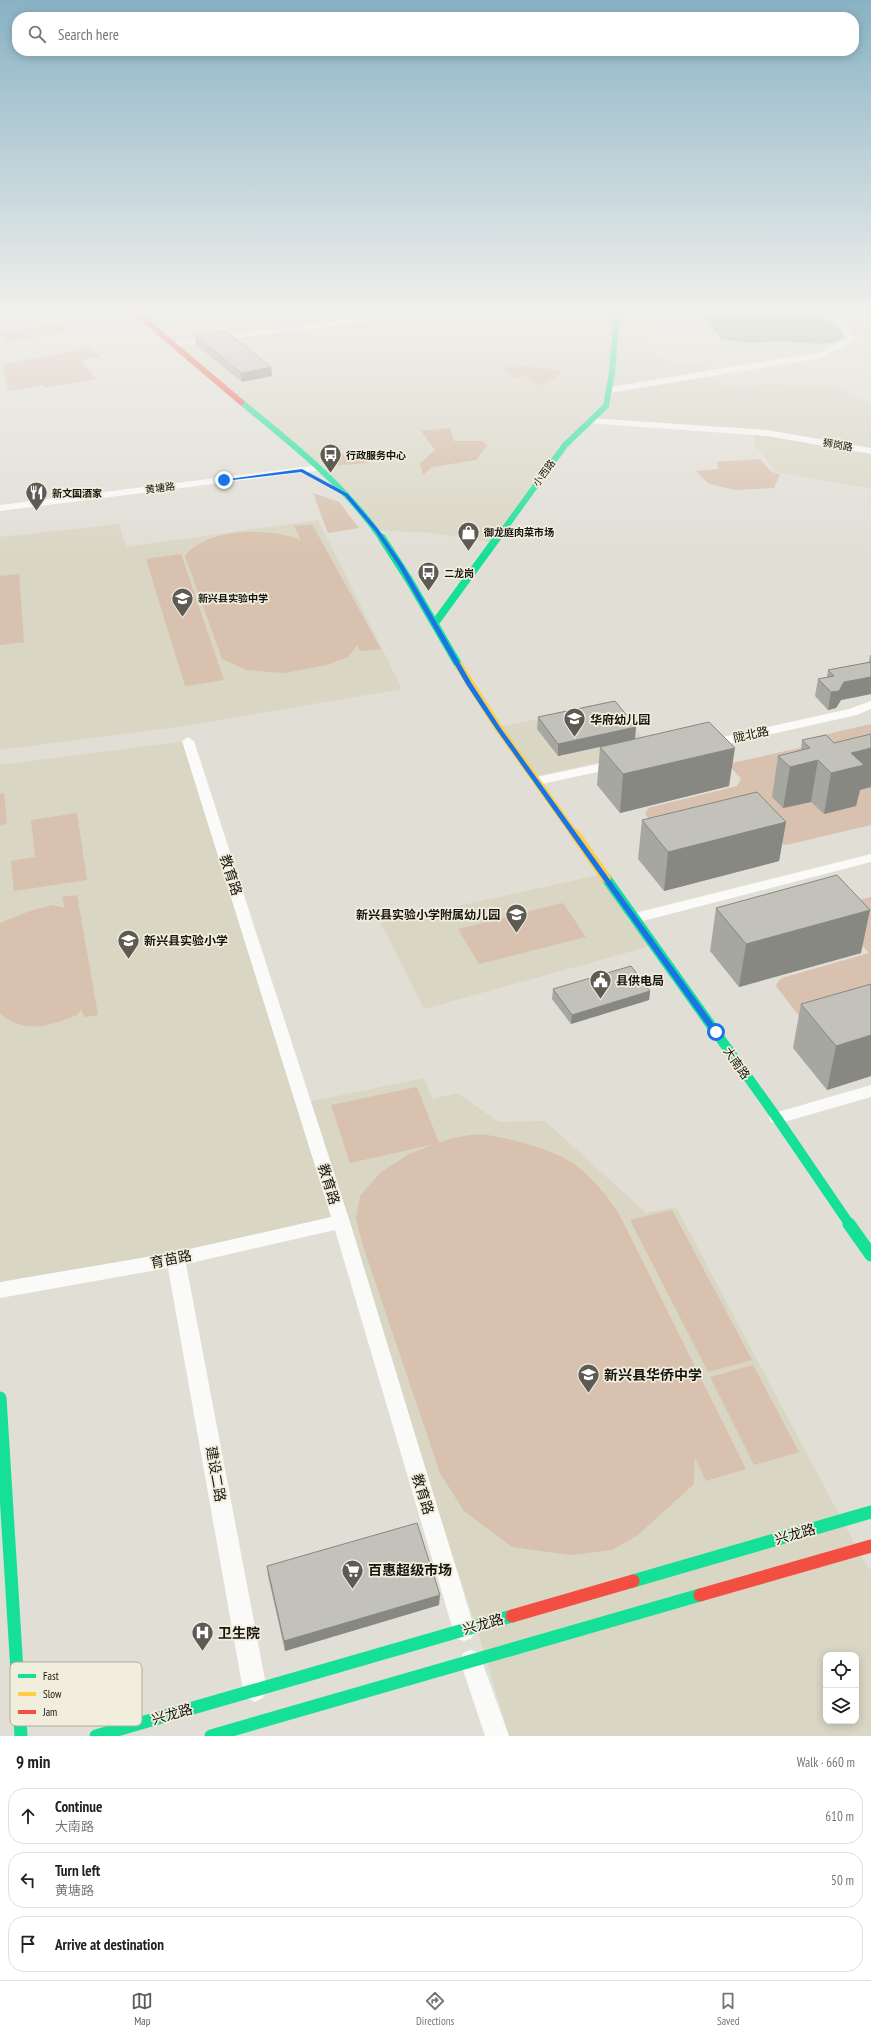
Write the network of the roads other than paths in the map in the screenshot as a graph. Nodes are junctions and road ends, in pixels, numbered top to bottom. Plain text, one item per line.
1 (230, 393) edge
2 (608, 393) edge
3 (590, 421) junction
4 (871, 451) edge
5 (290, 460) dead end
6 (319, 468) junction
7 (302, 470) junction
8 (347, 495) junction
9 (0, 508) edge
10 (435, 623) junction
11 (871, 705) edge
12 (188, 741) dead end
13 (695, 747) edge
14 (627, 762) edge
15 (537, 781) junction
16 (871, 858) edge
17 (635, 918) junction
18 (871, 1091) edge
19 (777, 1118) junction
20 (341, 1222) junction
21 (871, 1255) edge
22 (176, 1259) junction
23 (0, 1290) edge
24 (0, 1398) edge
25 (871, 1512) edge
26 (871, 1546) edge
27 (464, 1630) junction
28 (471, 1661) junction
29 (16, 1662) edge
30 (256, 1690) junction
31 (142, 1723) edge
32 (20, 1726) edge
33 (131, 1726) edge
34 (255, 1730) edge
35 (21, 1736) edge
36 (96, 1736) edge
37 (211, 1736) edge
38 (497, 1736) edge

1 - 6 street, 大南路
2 - 3 street, 小西路
3 - 4 street, 狮岗路
3 - 10 street, 小西路
5 - 7 street, 大南路
6 - 7 street, 黄塘路
6 - 8 street, 大南路
7 - 8 street, 大南路
7 - 9 street, 黄塘路
8 - 10 street, 大南路
10 - 15 street, 大南路
11 - 13 street, 陇北路
12 - 20 street, 教育路
14 - 15 street
15 - 17 street, 大南路
16 - 17 street
17 - 19 street, 大南路
18 - 19 street
19 - 21 street, 大南路
20 - 22 street, 育苗路
20 - 27 street, 教育路
22 - 23 street, 育苗路
22 - 30 street, 建设二路
24 - 29 street
25 - 27 street, 兴龙路
26 - 28 street
27 - 30 street, 兴龙路
28 - 34 street
28 - 38 street
30 - 31 street, 兴龙路
32 - 35 street
33 - 36 street, 兴龙路
34 - 37 street

